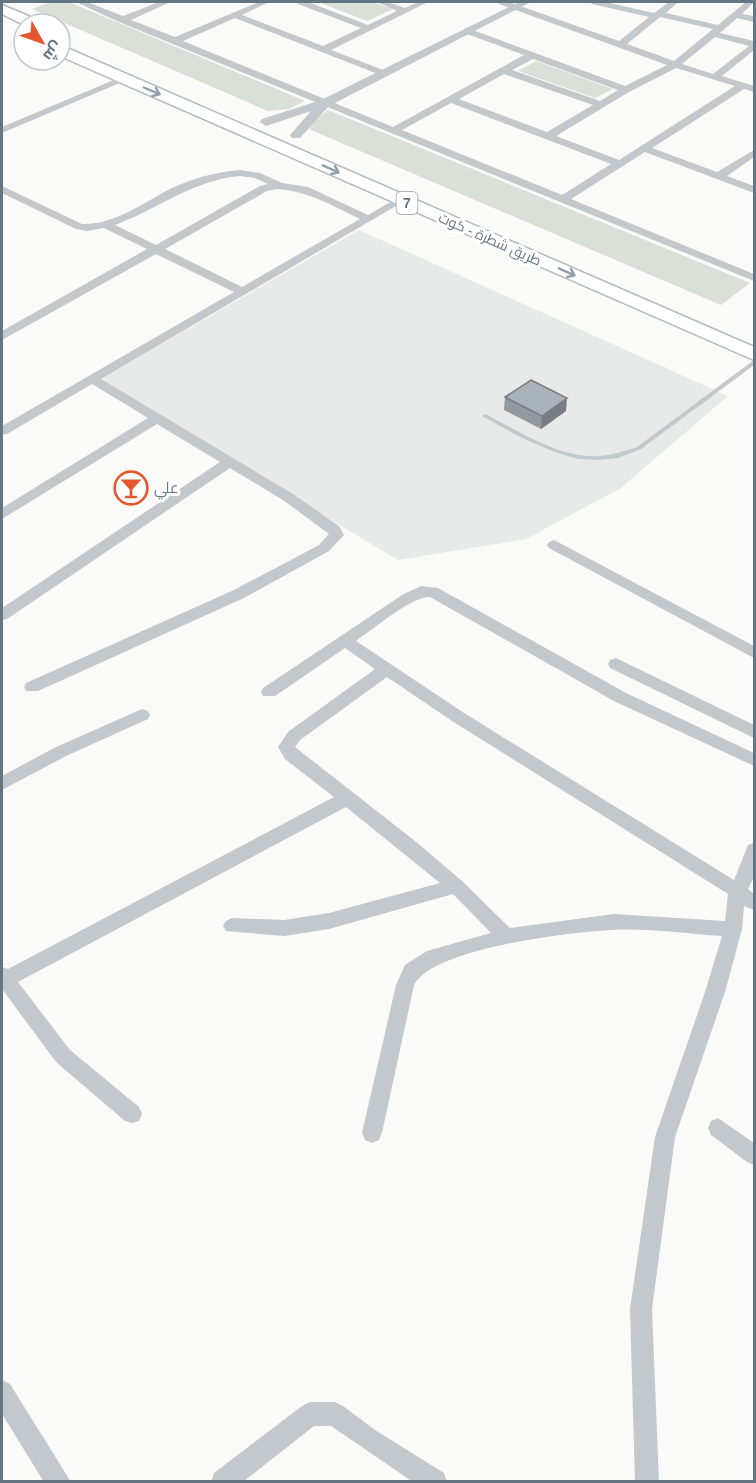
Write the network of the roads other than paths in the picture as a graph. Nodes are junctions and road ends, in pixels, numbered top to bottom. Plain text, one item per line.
1 (80, 2) edge
2 (166, 2) edge
3 (265, 2) edge
4 (301, 2) edge
5 (381, 2) edge
6 (424, 2) edge
7 (502, 2) edge
8 (595, 2) edge
9 (674, 2) edge
10 (751, 2) edge
11 (521, 4) edge
12 (405, 10) junction
13 (234, 15) junction
14 (657, 15) junction
15 (736, 15) junction
16 (122, 20) junction
17 (754, 20) edge
18 (368, 28) junction
19 (467, 31) junction
20 (718, 31) junction
21 (174, 41) junction
22 (621, 44) junction
23 (754, 45) edge
24 (72, 49) edge
25 (72, 50) edge
26 (323, 50) junction
27 (532, 55) junction
28 (675, 65) junction
29 (505, 71) junction
30 (383, 73) junction
31 (715, 77) junction
32 (123, 78) junction
33 (742, 86) junction
34 (754, 89) edge
35 (626, 90) junction
36 (452, 100) junction
37 (325, 103) junction
38 (601, 105) junction
39 (235, 109) dead end
40 (260, 120) joint
41 (2, 130) edge
42 (393, 130) junction
43 (296, 135) junction
44 (548, 136) junction
45 (644, 148) junction
46 (754, 153) edge
47 (620, 164) junction
48 (719, 176) junction
49 (277, 184) junction
50 (2, 189) edge
51 (754, 190) edge
52 (564, 199) junction
53 (401, 200) junction
54 (441, 200) junction
55 (423, 210) junction
56 (369, 219) junction
57 (107, 225) junction
58 (157, 249) junction
59 (754, 278) edge
60 (243, 292) junction
61 (733, 325) dead end
62 (2, 336) edge
63 (754, 354) edge
64 (754, 362) edge
65 (91, 378) junction
66 (485, 416) dead end
67 (158, 418) junction
68 (2, 431) edge
69 (230, 462) junction
70 (2, 514) edge
71 (554, 545) dead end
72 (2, 615) edge
73 (345, 641) junction
74 (754, 653) edge
75 (616, 664) dead end
76 (386, 669) junction
77 (32, 687) dead end
78 (269, 692) dead end
79 (142, 715) dead end
80 (754, 732) edge
81 (754, 760) edge
82 (2, 784) edge
83 (348, 798) junction
84 (754, 850) edge
85 (456, 886) junction
86 (746, 897) edge
87 (232, 926) dead end
88 (733, 929) junction
89 (507, 936) junction
90 (3, 977) edge
91 (132, 1114) dead end
92 (718, 1128) dead end
93 (372, 1133) dead end
94 (754, 1155) edge
95 (2, 1392) edge
96 (58, 1482) edge
97 (223, 1482) edge
98 (435, 1482) edge
99 (647, 1482) edge

1 - 16 street
2 - 16 street
3 - 13 street
4 - 18 street
5 - 12 street
6 - 12 street
7 - 11 street
8 - 14 street
9 - 14 street
10 - 15 street
11 - 19 street
11 - 22 street
12 - 18 street
13 - 21 street
13 - 26 street
14 - 20 street
14 - 22 street
15 - 17 street
15 - 20 street
16 - 21 street
18 - 26 street
19 - 27 street
19 - 30 street
20 - 23 street
20 - 28 street
21 - 37 street
22 - 28 street
23 - 31 street
24 - 39 highway, طريق شطرة - كوت / 7
25 - 32 highway, طريق شطرة - كوت / 7
26 - 30 street
27 - 29 street
27 - 35 street
28 - 31 street
28 - 35 street
29 - 36 street
29 - 38 street
30 - 37 street
31 - 33 street
32 - 41 street
32 -> 53 highway, طريق شطرة - كوت / 7
33 - 34 street
33 - 45 street
35 - 38 street
36 - 42 street
36 - 44 street
37 - 40 street
37 - 42 street
37 - 43 street
38 - 44 street
40 - 43 highway, طريق شطرة - كوت / 7
42 - 52 street
43 - 54 highway, طريق شطرة - كوت / 7
44 - 47 street
45 - 47 street
45 - 48 street
46 - 48 street
47 - 52 street
48 - 51 street
49 - 56 street
49 - 57 street
49 - 58 street
50 - 57 street
52 - 59 street
53 - 55 highway, طريق شطرة - كوت / 7
53 - 56 street
54 - 55 highway
54 - 61 highway, طريق شطرة - كوت / 7
55 -> 63 highway, طريق شطرة - كوت / 7
56 - 60 street
57 - 58 street
58 - 60 street
58 - 62 street
60 - 65 street
64 - 66 lane
65 - 67 street
65 - 68 street
67 - 69 street
67 - 70 street
69 - 72 street
69 - 77 street
71 - 74 street
73 - 76 street
73 - 78 street
73 - 81 street
75 - 80 street
76 - 83 street
76 - 86 street
79 - 82 street
83 - 85 street
83 - 90 street
84 - 86 street
85 - 87 street
85 - 89 street
86 - 88 street
88 - 89 street
88 - 99 street
89 - 93 street
90 - 91 street
92 - 94 street
95 - 96 street
97 - 98 street

